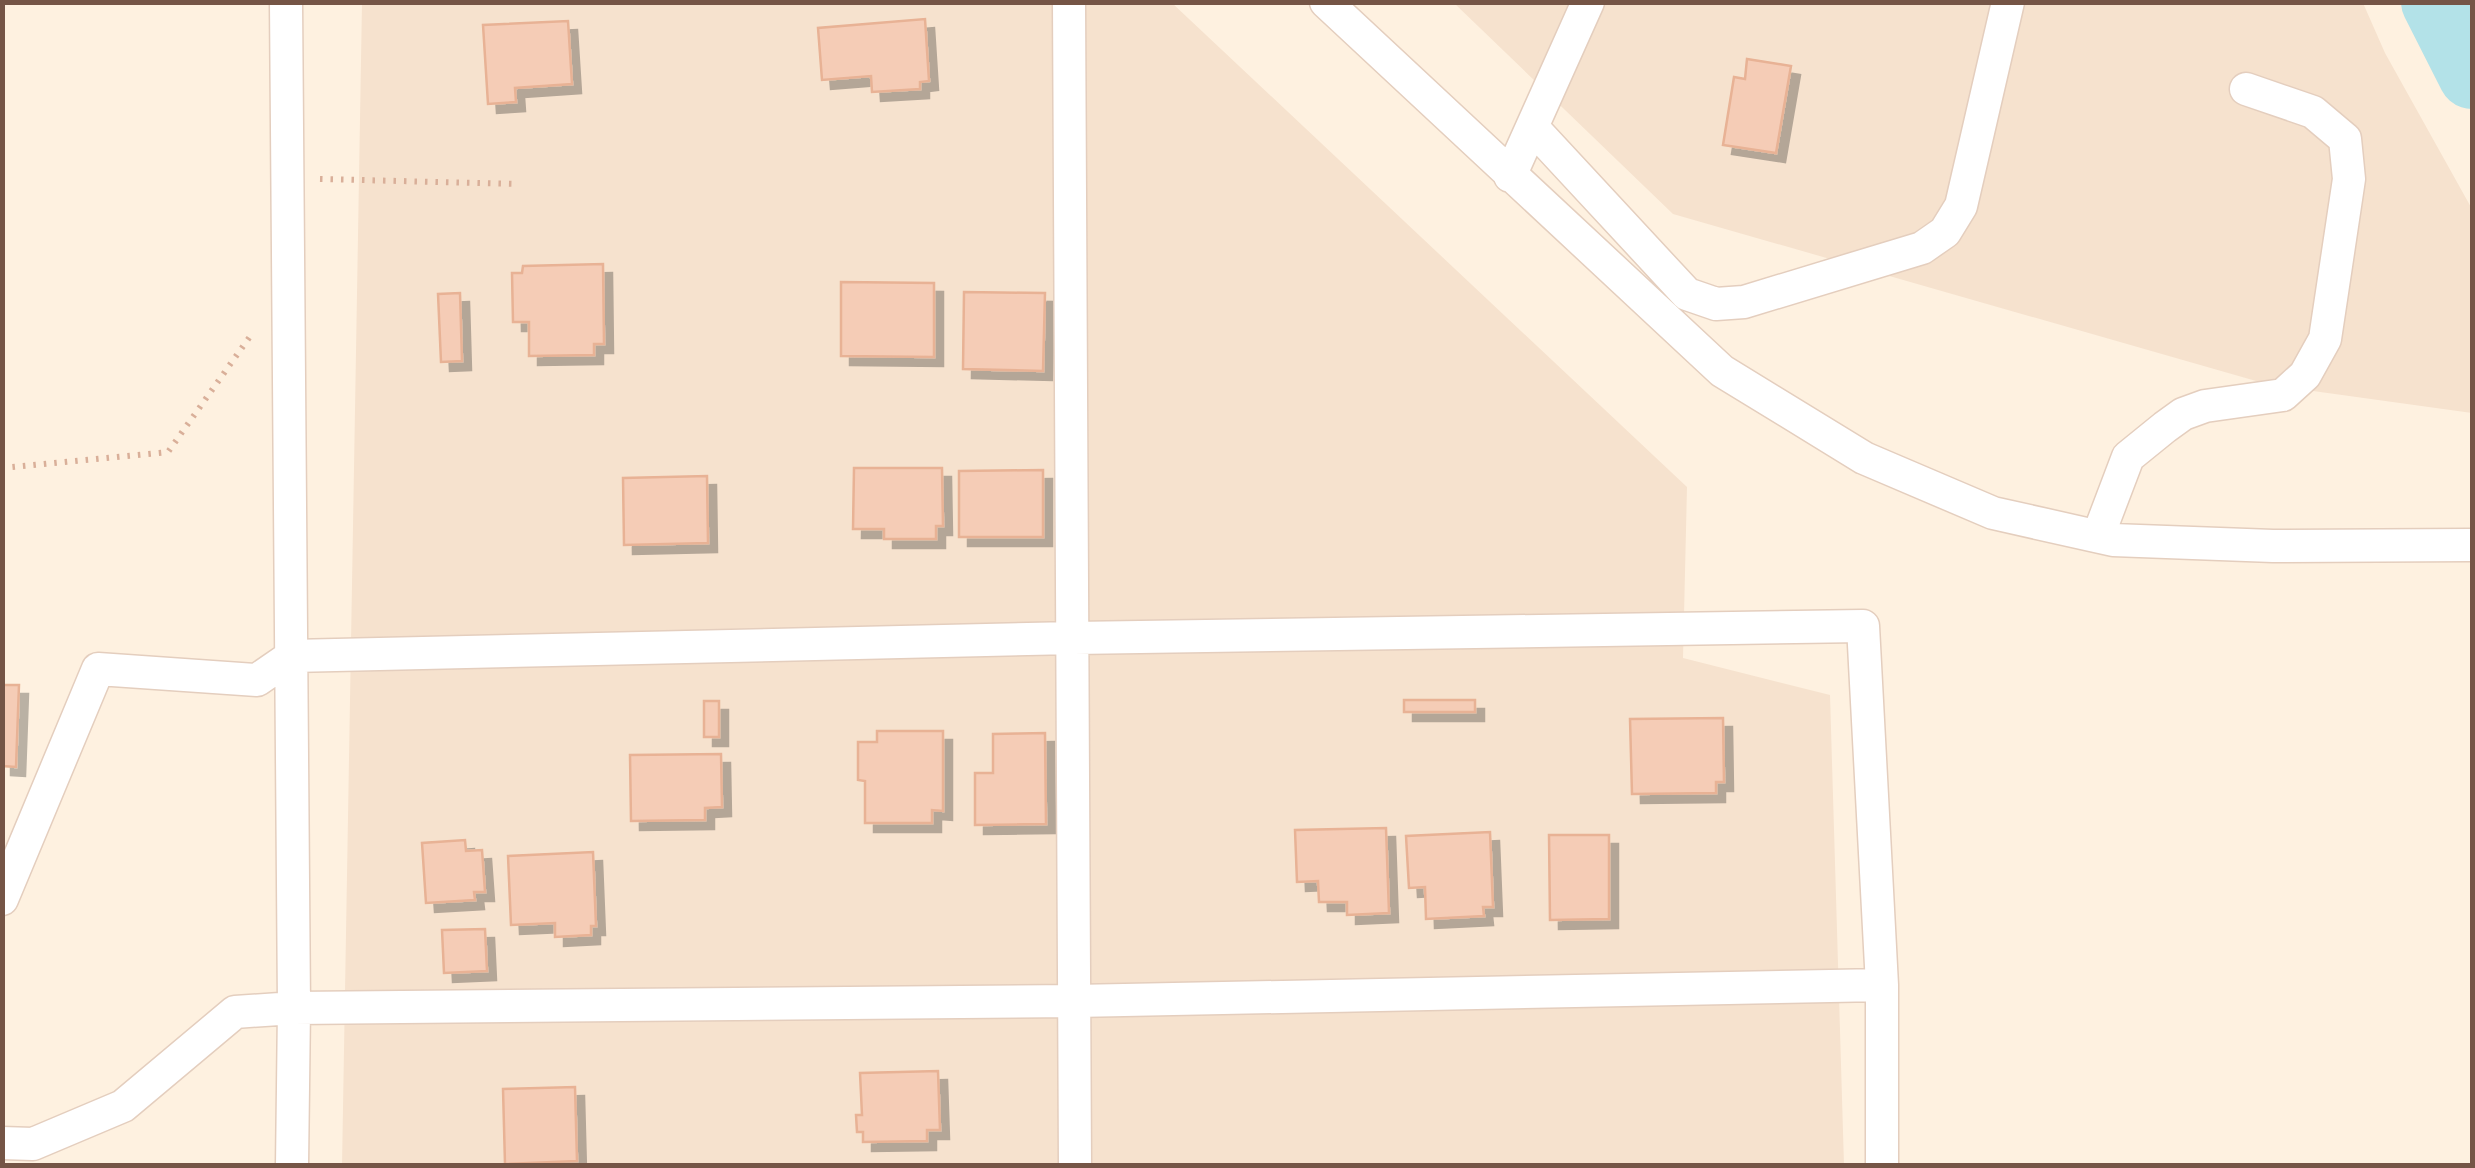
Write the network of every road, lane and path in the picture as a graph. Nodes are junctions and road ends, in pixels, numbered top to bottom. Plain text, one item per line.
1 (286, 2) edge
2 (1069, 2) edge
3 (1326, 2) edge
4 (1588, 2) edge
5 (2008, 2) edge
6 (2246, 90) dead end
7 (1532, 127) junction
8 (1510, 176) junction
9 (2098, 536) junction
10 (2472, 545) edge
11 (1074, 638) junction
12 (292, 656) junction
13 (2, 899) edge
14 (1882, 985) junction
15 (1075, 1001) junction
16 (294, 1008) junction
17 (2, 1143) edge
18 (292, 1166) edge
19 (1075, 1166) edge
20 (1882, 1166) edge

1 - 12 street
2 - 11 street
3 - 8 street
4 - 7 street
5 - 7 street
6 - 9 street
7 - 8 street
8 - 9 street
9 - 10 street
11 - 12 street
11 - 14 street
11 - 15 street
12 - 13 street
12 - 16 street
14 - 15 street
14 - 20 street
15 - 16 street
15 - 19 street
16 - 17 street
16 - 18 street

